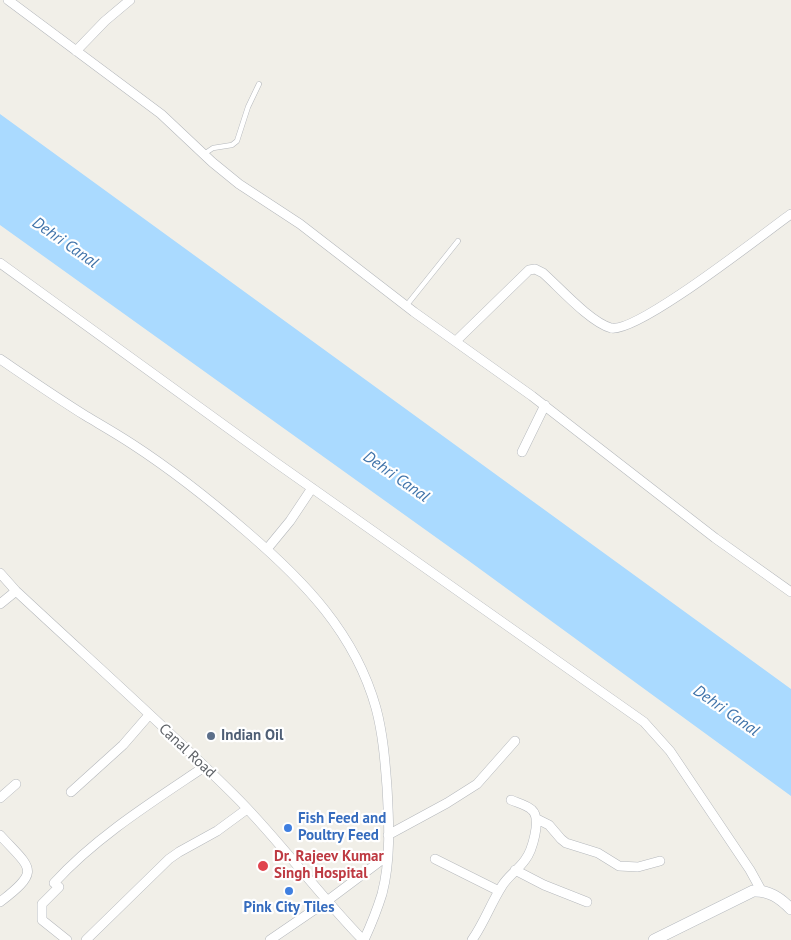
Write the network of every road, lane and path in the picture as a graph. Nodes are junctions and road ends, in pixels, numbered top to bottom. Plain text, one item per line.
1 (8, 0) edge
2 (130, 0) edge
3 (76, 51) junction
4 (259, 84) dead end
5 (204, 154) junction
6 (791, 214) edge
7 (458, 241) dead end
8 (0, 263) edge
9 (406, 306) junction
10 (456, 341) junction
11 (0, 359) edge
12 (545, 405) junction
13 (522, 452) dead end
14 (312, 488) junction
15 (267, 549) junction
16 (0, 573) edge
17 (16, 591) junction
18 (791, 592) edge
19 (0, 604) edge
20 (149, 715) junction
21 (515, 741) dead end
22 (204, 767) junction
23 (16, 784) dead end
24 (71, 792) dead end
25 (0, 798) edge
26 (512, 800) dead end
27 (247, 809) junction
28 (536, 820) junction
29 (388, 834) junction
30 (0, 835) edge
31 (387, 856) junction
32 (435, 859) dead end
33 (660, 861) dead end
34 (515, 870) junction
35 (761, 890) junction
36 (499, 891) junction
37 (328, 901) junction
38 (0, 902) edge
39 (587, 902) dead end
40 (791, 909) edge
41 (67, 940) edge
42 (86, 940) edge
43 (270, 940) edge
44 (363, 940) edge
45 (472, 940) edge
46 (654, 940) edge

1 - 3 street
2 - 3 street
3 - 5 street
4 - 5 lane
5 - 9 street
6 - 10 street
7 - 9 lane
8 - 14 street
9 - 10 street
10 - 12 street
11 - 15 street
12 - 13 street
12 - 18 street
14 - 15 street
14 - 35 street
15 - 29 street
16 - 17 street, Canal Road
17 - 19 street
17 - 20 street, Canal Road
20 - 22 street, Canal Road
20 - 24 street
21 - 29 street
22 - 27 street, Canal Road
22 - 41 street
23 - 25 street
26 - 28 street
27 - 37 street, Canal Road
27 - 42 street
28 - 33 street
28 - 34 street
29 - 31 street
30 - 38 street
31 - 37 street
31 - 44 street
32 - 36 street
34 - 36 street
34 - 39 street
35 - 40 main road
35 - 46 main road
36 - 45 street
37 - 43 street
37 - 44 street, Canal Road

